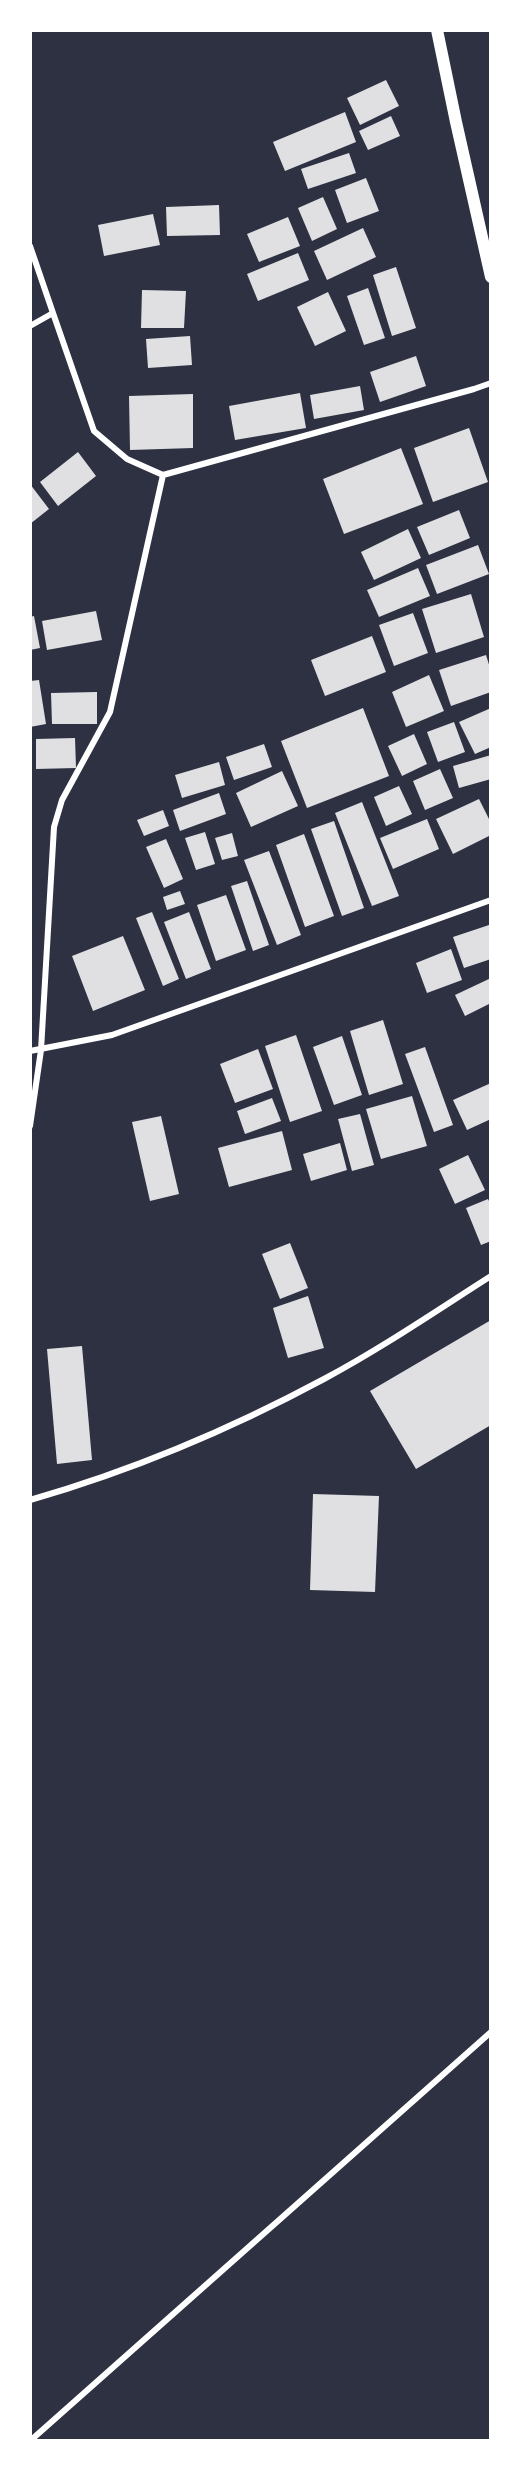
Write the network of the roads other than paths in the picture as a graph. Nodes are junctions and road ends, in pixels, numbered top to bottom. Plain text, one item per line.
1 (437, 30) edge
2 (30, 246) edge
3 (491, 277) edge
4 (53, 313) junction
5 (30, 326) edge
6 (491, 383) edge
7 (163, 475) junction
8 (491, 900) edge
9 (41, 1050) junction
10 (30, 1051) edge
11 (30, 1126) edge
12 (491, 1276) edge
13 (30, 1500) edge
14 (491, 2032) edge
15 (30, 2441) edge

1 - 3 main road
2 - 4 street
4 - 5 street
4 - 7 street
6 - 7 street
7 - 9 street
8 - 9 street
9 - 10 street
9 - 11 street
12 - 13 street
14 - 15 street

